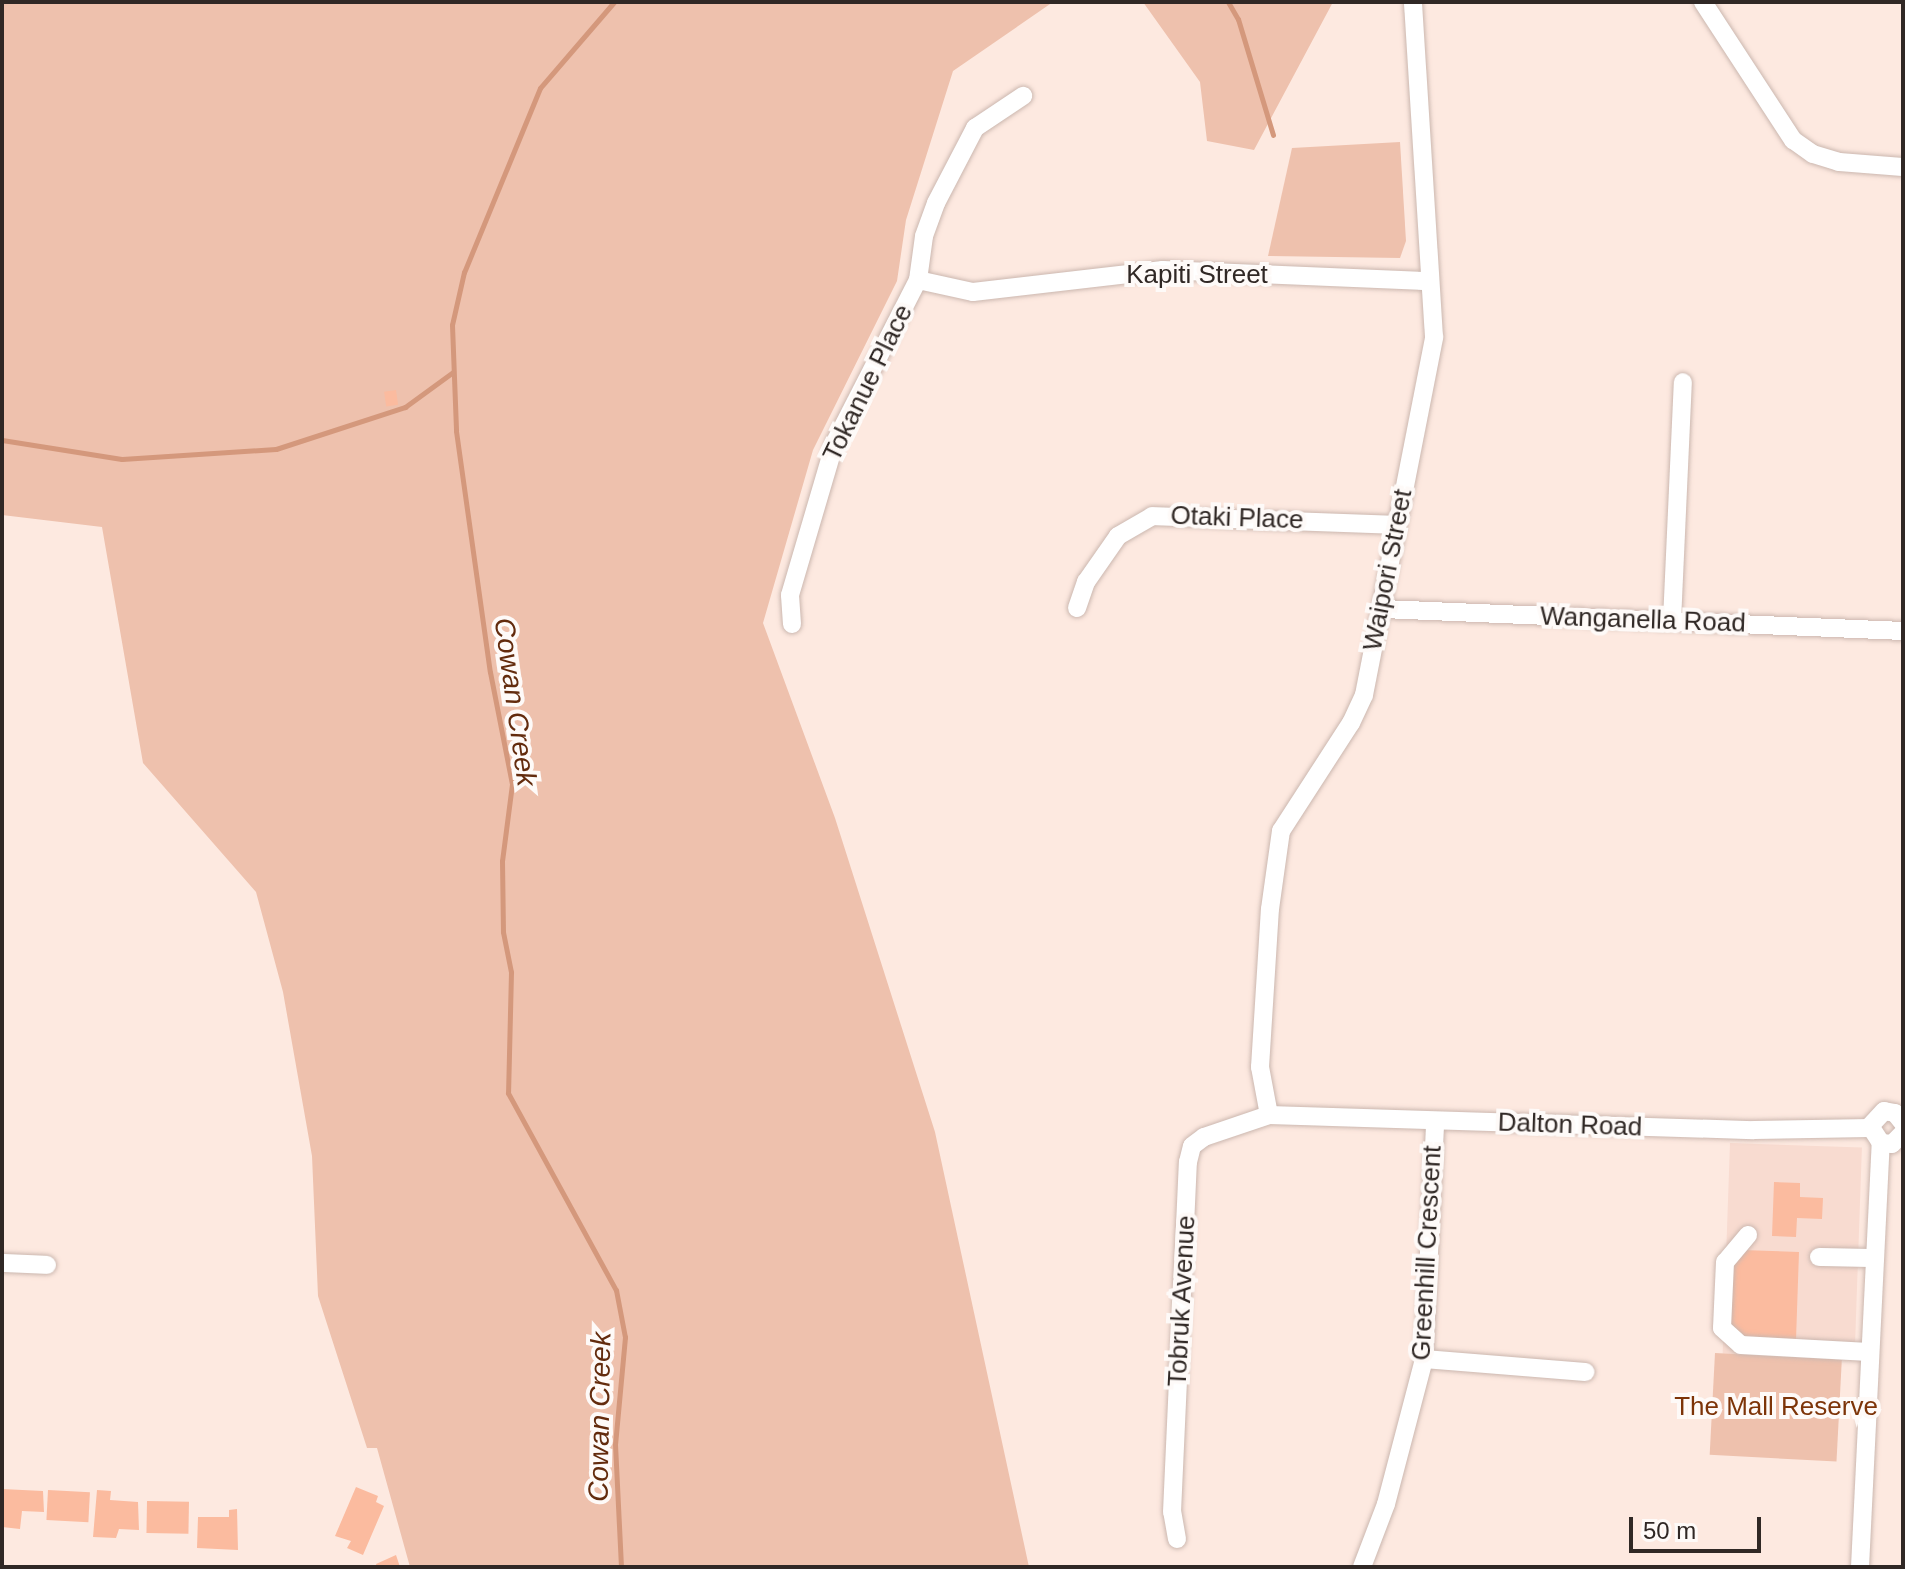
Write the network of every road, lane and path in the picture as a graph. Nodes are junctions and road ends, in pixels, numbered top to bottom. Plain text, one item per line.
1 (1413, 2) edge
2 (1703, 2) edge
3 (1023, 96) dead end
4 (1903, 167) edge
5 (918, 280) junction
6 (1430, 281) junction
7 (1683, 382) dead end
8 (1397, 525) junction
9 (1077, 608) dead end
10 (1383, 609) junction
11 (1672, 621) junction
12 (792, 624) dead end
13 (1903, 631) edge
14 (1900, 1112) edge
15 (1269, 1115) junction
16 (1435, 1122) junction
17 (1903, 1133) edge
18 (1876, 1136) junction
19 (1748, 1235) dead end
20 (1819, 1257) dead end
21 (1873, 1258) junction
22 (2, 1263) edge
23 (47, 1265) dead end
24 (1869, 1352) junction
25 (1424, 1359) junction
26 (1585, 1372) dead end
27 (1177, 1539) dead end
28 (1362, 1567) edge
29 (1860, 1567) edge

1 - 6 street, Waipori Street
2 - 4 street
3 - 5 street, Tokanue Place
5 - 6 street, Kapiti Street
5 - 12 street, Tokanue Place
6 - 8 street, Waipori Street
7 - 11 street
8 - 9 street, Otaki Place
8 - 10 street, Waipori Street
10 - 11 street, Wanganella Road
10 - 15 street, Waipori Street
11 - 13 street, Wanganella Road
14 - 18 street
15 - 16 street, Dalton Road
15 - 27 street, Tobruk Avenue
16 - 18 street, Dalton Road
16 - 25 street, Greenhill Crescent
17 - 18 street
18 - 21 street
19 - 24 street
20 - 21 street
21 - 24 street
22 - 23 street
24 - 29 street
25 - 26 street
25 - 28 street, Greenhill Crescent

